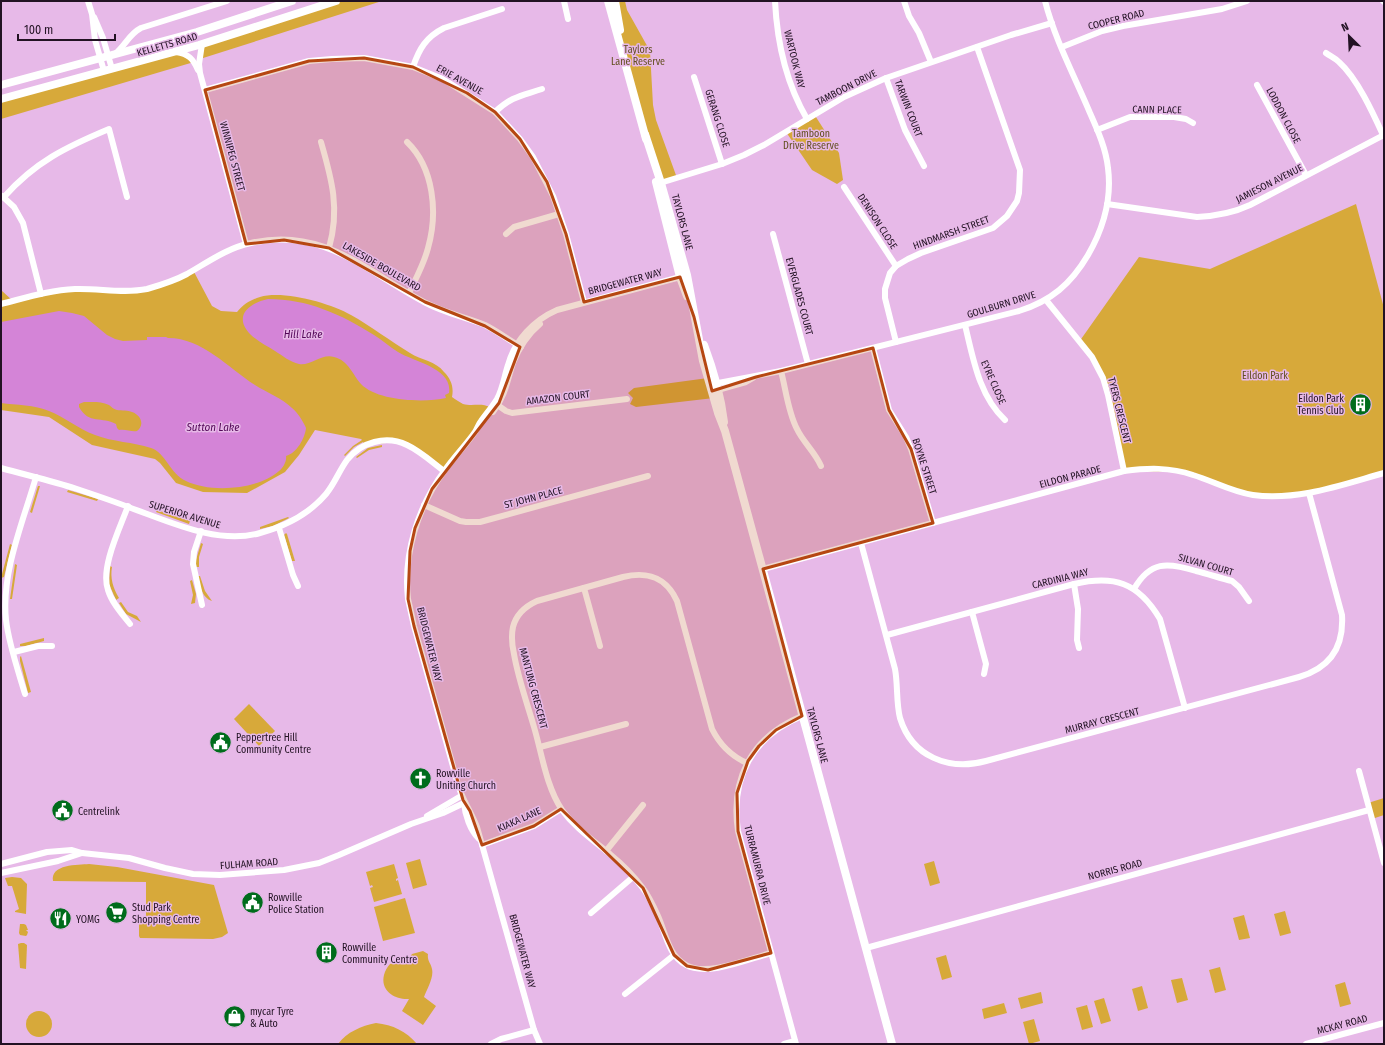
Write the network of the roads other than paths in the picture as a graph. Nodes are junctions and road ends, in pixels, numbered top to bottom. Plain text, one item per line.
1 (88, 1) edge
2 (227, 1) edge
3 (292, 1) edge
4 (336, 1) edge
5 (564, 1) edge
6 (608, 1) edge
7 (615, 1) edge
8 (775, 1) edge
9 (904, 1) edge
10 (1045, 1) edge
11 (1247, 1) edge
12 (502, 9) dead end
13 (92, 14) junction
14 (568, 19) dead end
15 (1052, 23) junction
16 (202, 44) junction
17 (977, 47) junction
18 (1062, 47) junction
19 (175, 52) junction
20 (1326, 53) dead end
21 (111, 55) junction
22 (100, 58) junction
23 (626, 62) junction
24 (931, 62) junction
25 (413, 67) junction
26 (112, 69) junction
27 (104, 71) junction
28 (200, 73) junction
29 (694, 78) dead end
30 (886, 78) junction
31 (1, 85) edge
32 (1257, 85) dead end
33 (542, 89) dead end
34 (204, 90) junction
35 (1, 99) edge
36 (495, 112) junction
37 (807, 119) junction
38 (1193, 123) dead end
39 (1097, 130) junction
40 (1383, 135) edge
41 (321, 142) dead end
42 (407, 142) dead end
43 (722, 164) junction
44 (924, 166) dead end
45 (1306, 175) junction
46 (659, 183) junction
47 (844, 187) dead end
48 (2, 196) edge
49 (127, 198) dead end
50 (1108, 204) junction
51 (559, 214) junction
52 (506, 234) dead end
53 (773, 234) dead end
54 (246, 244) junction
55 (329, 248) junction
56 (896, 266) junction
57 (684, 276) junction
58 (409, 293) junction
59 (41, 294) junction
60 (1046, 300) junction
61 (584, 302) junction
62 (1, 304) edge
63 (965, 325) junction
64 (896, 342) junction
65 (519, 346) junction
66 (873, 348) junction
67 (808, 364) junction
68 (781, 371) junction
69 (714, 387) junction
70 (627, 399) dead end
71 (496, 404) junction
72 (1005, 420) dead end
73 (821, 466) dead end
74 (1, 468) edge
75 (444, 471) junction
76 (1124, 471) junction
77 (1384, 473) edge
78 (648, 476) dead end
79 (36, 477) junction
80 (1309, 493) junction
81 (424, 505) junction
82 (128, 506) junction
83 (932, 523) junction
84 (278, 528) junction
85 (201, 532) junction
86 (861, 543) junction
87 (763, 569) junction
88 (1074, 584) junction
89 (4, 585) edge
90 (298, 586) dead end
91 (584, 588) junction
92 (1134, 589) junction
93 (1249, 601) dead end
94 (202, 605) dead end
95 (972, 612) junction
96 (130, 624) dead end
97 (887, 635) junction
98 (52, 646) dead end
99 (600, 646) dead end
100 (1079, 648) dead end
101 (14, 652) junction
102 (984, 674) dead end
103 (25, 694) dead end
104 (1185, 708) junction
105 (802, 716) junction
106 (626, 724) dead end
107 (540, 748) junction
108 (747, 763) junction
109 (1359, 771) dead end
110 (461, 796) junction
111 (464, 803) junction
112 (643, 805) dead end
113 (561, 808) junction
114 (1370, 810) junction
115 (411, 824) junction
116 (481, 843) junction
117 (606, 851) junction
118 (82, 853) junction
119 (1384, 863) edge
120 (1, 864) edge
121 (1, 873) edge
122 (633, 877) junction
123 (591, 913) dead end
124 (866, 948) junction
125 (771, 953) junction
126 (674, 955) junction
127 (625, 994) dead end
128 (1384, 1023) edge
129 (534, 1030) junction
130 (795, 1042) edge
131 (491, 1044) edge
132 (540, 1044) edge
133 (784, 1044) edge
134 (892, 1044) edge
135 (1306, 1044) edge

1 - 13 street
2 - 21 street, KELLETTS ROAD
3 - 21 main road, KELLETTS ROAD
4 - 16 main road, KELLETTS ROAD
5 - 14 street
6 - 23 main road, TAYLORS LANE
7 - 23 main road, TAYLORS LANE
8 - 37 street, WARTOOK WAY
9 - 24 street
10 - 15 street, GOULBURN DRIVE
11 - 18 street, COOPER ROAD
12 - 25 street
13 - 21 street
13 - 22 street
15 - 17 street, TAMBOON DRIVE
15 - 18 street, GOULBURN DRIVE
16 - 19 main road, KELLETTS ROAD
16 - 28 street, WINNIPEG STREET
17 - 24 street, TAMBOON DRIVE
17 - 56 street, HINDMARSH STREET
18 - 39 street, GOULBURN DRIVE
19 - 26 main road, KELLETTS ROAD
19 - 28 street, WINNIPEG STREET
20 - 40 street
21 - 22 main road, KELLETTS ROAD
21 - 26 street
22 - 27 street
22 - 31 main road, KELLETTS ROAD
23 - 46 main road, TAYLORS LANE
24 - 30 street, TAMBOON DRIVE
25 - 34 street, ERIE AVENUE
25 - 36 street, ERIE AVENUE
26 - 27 main road, KELLETTS ROAD
27 - 35 main road, KELLETTS ROAD
28 - 34 street, WINNIPEG STREET
29 - 43 street, GERANG CLOSE
30 - 37 street, TAMBOON DRIVE
30 - 44 street, TARWIN COURT
32 - 45 street, LODDON CLOSE
33 - 36 street
34 - 54 street, WINNIPEG STREET
36 - 51 street, ERIE AVENUE
37 - 43 street, TAMBOON DRIVE
38 - 39 street, CANN PLACE
39 - 50 street, GOULBURN DRIVE
40 - 45 street, JAMIESON AVENUE
41 - 55 street
42 - 58 street
43 - 46 street, TAMBOON DRIVE
45 - 50 street, JAMIESON AVENUE
46 - 57 main road, TAYLORS LANE
47 - 56 street, DENISON CLOSE
48 - 49 street
48 - 59 street
50 - 60 street, GOULBURN DRIVE
51 - 52 street
51 - 61 street, ERIE AVENUE
53 - 67 street, EVERGLADES COURT
54 - 55 street, LAKESIDE BOULEVARD
54 - 59 street, LAKESIDE BOULEVARD
55 - 58 street, LAKESIDE BOULEVARD
56 - 64 street
57 - 61 street, BRIDGEWATER WAY
57 - 69 main road, TAYLORS LANE
58 - 65 street, LAKESIDE BOULEVARD
59 - 62 street, LAKESIDE BOULEVARD
60 - 63 street, GOULBURN DRIVE
60 - 76 street, TYERS CRESCENT
61 - 65 street, BRIDGEWATER WAY
63 - 64 street, GOULBURN DRIVE
63 - 72 street, EYRE CLOSE
64 - 66 street, GOULBURN DRIVE
65 - 71 street, BRIDGEWATER WAY
66 - 67 street, GOULBURN DRIVE
66 - 83 street, BOYNE STREET
67 - 68 street, GOULBURN DRIVE
68 - 69 street, GOULBURN DRIVE
68 - 73 street
69 - 87 main road, TAYLORS LANE
70 - 71 street, AMAZON COURT
71 - 75 street, BRIDGEWATER WAY
74 - 79 street, SUPERIOR AVENUE
75 - 81 street, BRIDGEWATER WAY
75 - 84 street, SUPERIOR AVENUE
76 - 80 street, EILDON PARADE
76 - 83 street, EILDON PARADE
77 - 80 street, EILDON PARADE
78 - 81 street, ST JOHN PLACE
79 - 82 street, SUPERIOR AVENUE
79 - 89 street
80 - 104 street, MURRAY CRESCENT
81 - 110 street, BRIDGEWATER WAY
82 - 85 street, SUPERIOR AVENUE
82 - 96 street
83 - 86 street, EILDON PARADE
84 - 85 street, SUPERIOR AVENUE
84 - 90 street
85 - 94 street
86 - 87 street, EILDON PARADE
86 - 97 street, MURRAY CRESCENT
87 - 105 main road, TAYLORS LANE
88 - 92 street, CARDINIA WAY
88 - 95 street, CARDINIA WAY
88 - 100 street
89 - 101 street
91 - 99 street
91 - 107 street, MANTUNG CRESCENT
91 - 108 street, MANTUNG CRESCENT
92 - 93 street, SILVAN COURT
92 - 104 street, CARDINIA WAY
95 - 97 street, CARDINIA WAY
95 - 102 street
97 - 104 street, MURRAY CRESCENT
98 - 101 street
101 - 103 street
105 - 108 street, TURRAMURRA DRIVE
105 - 124 main road, TAYLORS LANE
106 - 107 street
107 - 113 street, MANTUNG CRESCENT
108 - 125 street, TURRAMURRA DRIVE
109 - 114 street
110 - 111 street, BRIDGEWATER WAY
110 - 115 street, FULHAM ROAD
111 - 115 street, FULHAM ROAD
111 - 116 street, BRIDGEWATER WAY
112 - 117 street
113 - 116 street, KIAKA LANE
113 - 117 street, MANTUNG CRESCENT
114 - 119 street
114 - 124 street, NORRIS ROAD
115 - 118 street, FULHAM ROAD
116 - 129 street, BRIDGEWATER WAY
117 - 122 street, MANTUNG CRESCENT
118 - 120 street, FULHAM ROAD
118 - 121 street, FULHAM ROAD
122 - 123 street
122 - 126 street, MANTUNG CRESCENT
124 - 134 main road, TAYLORS LANE
125 - 126 street, MANTUNG CRESCENT
125 - 130 street, TURRAMURRA DRIVE
126 - 127 street
128 - 135 street, MCKAY ROAD
129 - 131 street
129 - 132 street, BRIDGEWATER WAY
130 - 133 street

